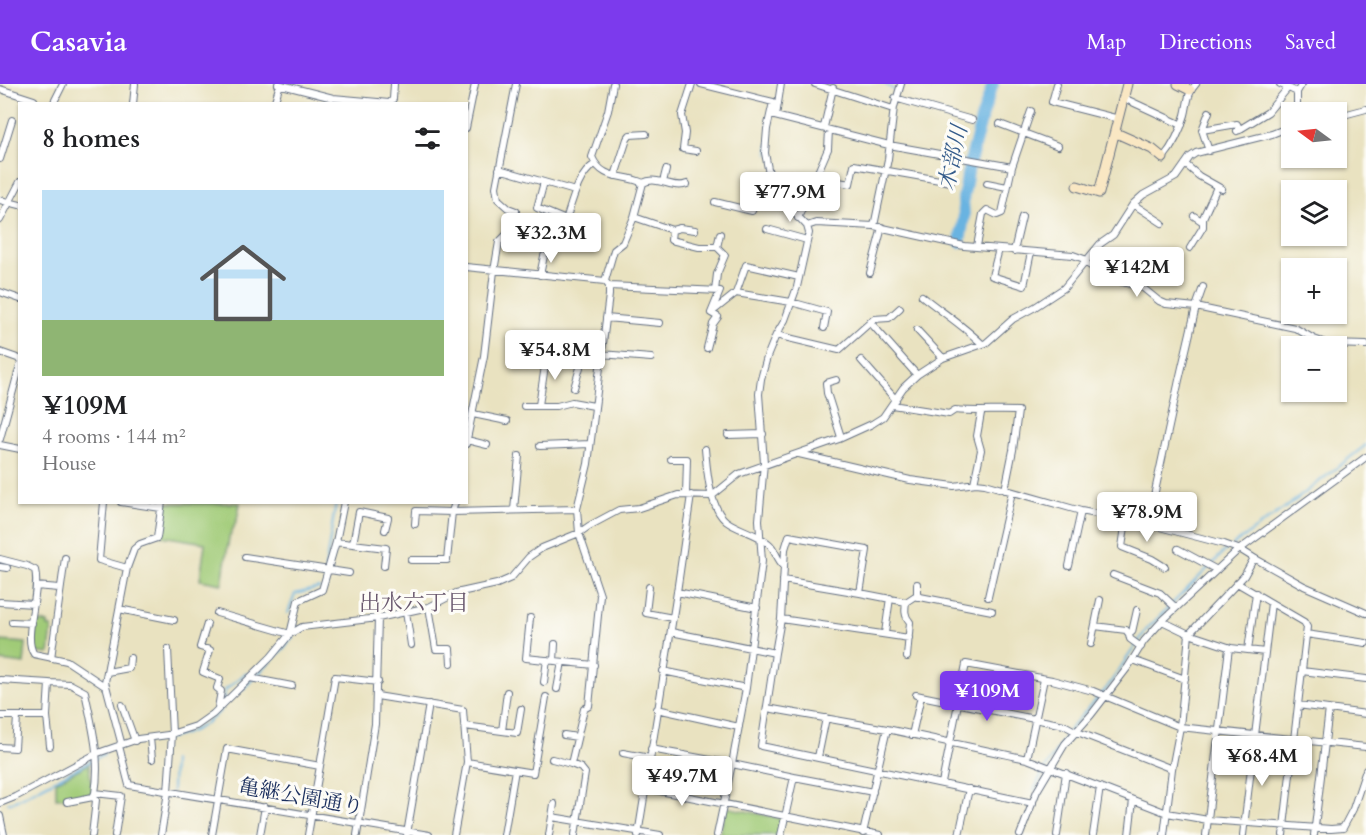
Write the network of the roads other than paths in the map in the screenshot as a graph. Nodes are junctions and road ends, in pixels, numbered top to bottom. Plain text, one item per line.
1 (63, 84) edge
2 (135, 84) edge
3 (279, 84) edge
4 (394, 84) edge
5 (475, 84) edge
6 (516, 84) edge
7 (613, 84) edge
8 (692, 84) edge
9 (701, 84) edge
10 (781, 84) edge
11 (815, 84) edge
12 (1057, 84) edge
13 (1127, 84) edge
14 (1178, 84) edge
15 (1280, 84) edge
16 (1302, 84) edge
17 (897, 85) edge
18 (1193, 87) edge
19 (833, 88) junction
20 (0, 89) edge
21 (1287, 89) junction
22 (1297, 92) junction
23 (1125, 95) junction
24 (895, 98) junction
25 (34, 100) dead end
26 (326, 100) edge
27 (54, 102) edge
28 (133, 102) edge
29 (274, 102) edge
30 (368, 102) edge
31 (390, 102) edge
32 (776, 102) junction
33 (1297, 102) edge
34 (893, 109) junction
35 (1366, 109) edge
36 (1031, 111) dead end
37 (1209, 112) dead end
38 (1347, 114) edge
39 (774, 115) junction
40 (468, 118) edge
41 (1120, 119) junction
42 (12, 120) dead end
43 (972, 120) dead end
44 (1000, 124) dead end
45 (1182, 125) junction
46 (827, 128) junction
47 (1202, 130) junction
48 (1281, 130) edge
49 (1023, 133) junction
50 (1116, 133) junction
51 (646, 134) dead end
52 (889, 145) junction
53 (1058, 146) dead end
54 (696, 151) dead end
55 (1209, 151) junction
56 (1163, 158) joint
57 (0, 159) edge
58 (595, 164) junction
59 (1185, 164) junction
60 (1012, 167) junction
61 (500, 169) junction
62 (666, 170) dead end
63 (886, 171) junction
64 (768, 172) junction
65 (615, 176) junction
66 (816, 178) junction
67 (544, 182) junction
68 (663, 182) junction
69 (951, 182) dead end
70 (643, 183) junction
71 (987, 183) dead end
72 (687, 184) dead end
73 (18, 186) edge
74 (1007, 187) junction
75 (1080, 189) dead end
76 (575, 191) junction
77 (0, 200) edge
78 (716, 202) dead end
79 (10, 204) junction
80 (1133, 204) junction
81 (18, 205) edge
82 (1194, 216) dead end
83 (634, 217) junction
84 (1023, 217) dead end
85 (798, 218) junction
86 (0, 220) edge
87 (1203, 222) junction
88 (1162, 223) dead end
89 (807, 226) junction
90 (874, 226) junction
91 (882, 227) junction
92 (767, 229) dead end
93 (672, 230) junction
94 (695, 230) dead end
95 (720, 234) dead end
96 (807, 240) junction
97 (977, 246) junction
98 (717, 247) junction
99 (999, 249) junction
100 (1190, 249) dead end
101 (1014, 251) junction
102 (1030, 252) junction
103 (544, 256) dead end
104 (1086, 262) junction
105 (468, 267) edge
106 (494, 271) junction
107 (870, 273) dead end
108 (540, 275) junction
109 (799, 277) junction
110 (607, 283) junction
111 (1203, 287) dead end
112 (716, 291) junction
113 (0, 292) edge
114 (736, 293) junction
115 (922, 296) dead end
116 (18, 298) edge
117 (791, 302) junction
118 (1196, 307) junction
119 (900, 308) dead end
120 (711, 313) junction
121 (606, 318) junction
122 (870, 322) junction
123 (660, 323) dead end
124 (824, 328) dead end
125 (917, 330) dead end
126 (776, 335) junction
127 (570, 342) dead end
128 (982, 344) junction
129 (1366, 345) edge
130 (586, 347) junction
131 (707, 348) dead end
132 (0, 352) edge
133 (547, 353) dead end
134 (601, 353) junction
135 (18, 358) edge
136 (651, 358) dead end
137 (943, 358) junction
138 (861, 360) dead end
139 (18, 372) edge
140 (916, 375) junction
141 (836, 380) dead end
142 (574, 388) dead end
143 (894, 403) junction
144 (539, 405) junction
145 (524, 406) dead end
146 (594, 406) junction
147 (981, 413) junction
148 (473, 414) junction
149 (507, 421) dead end
150 (763, 434) junction
151 (728, 435) dead end
152 (468, 437) edge
153 (842, 437) junction
154 (0, 439) edge
155 (468, 442) edge
156 (590, 444) junction
157 (0, 445) edge
158 (487, 445) dead end
159 (540, 446) dead end
160 (18, 449) edge
161 (705, 449) dead end
162 (798, 454) junction
163 (519, 456) dead end
164 (1366, 457) edge
165 (671, 459) dead end
166 (764, 463) junction
167 (974, 483) junction
168 (1005, 490) junction
169 (1012, 492) junction
170 (689, 495) junction
171 (712, 496) junction
172 (104, 504) edge
173 (344, 504) edge
174 (454, 504) edge
175 (162, 505) edge
176 (577, 509) junction
177 (514, 510) junction
178 (1081, 511) junction
179 (452, 513) junction
180 (1126, 520) junction
181 (416, 524) dead end
182 (1148, 524) junction
183 (385, 530) dead end
184 (579, 533) junction
185 (760, 538) junction
186 (336, 542) junction
187 (353, 544) junction
188 (1179, 549) dead end
189 (1241, 550) junction
190 (245, 557) dead end
191 (65, 558) dead end
192 (1254, 558) junction
193 (0, 559) edge
194 (411, 560) dead end
195 (384, 566) dead end
196 (784, 566) junction
197 (1069, 566) dead end
198 (1164, 567) dead end
199 (127, 568) junction
200 (329, 570) junction
201 (1217, 570) junction
202 (349, 573) dead end
203 (1113, 575) dead end
204 (783, 580) junction
205 (1237, 583) junction
206 (917, 584) dead end
207 (36, 586) junction
208 (649, 587) dead end
209 (59, 588) junction
210 (678, 592) junction
211 (860, 592) junction
212 (1256, 593) junction
213 (917, 597) junction
214 (988, 597) dead end
215 (890, 598) junction
216 (1100, 600) dead end
217 (0, 602) edge
218 (906, 602) junction
219 (1271, 603) junction
220 (34, 604) junction
221 (429, 607) junction
222 (757, 608) junction
223 (1176, 608) junction
224 (119, 609) junction
225 (1137, 610) dead end
226 (992, 611) dead end
227 (406, 612) junction
228 (217, 613) dead end
229 (1366, 613) edge
230 (378, 618) junction
231 (530, 618) dead end
232 (673, 618) junction
233 (781, 619) junction
234 (174, 620) dead end
235 (1162, 621) junction
236 (12, 622) dead end
237 (32, 623) junction
238 (207, 624) dead end
239 (1095, 626) junction
240 (671, 632) junction
241 (885, 633) junction
242 (290, 634) junction
243 (1129, 634) junction
244 (1189, 634) junction
245 (1306, 634) junction
246 (909, 638) junction
247 (1366, 642) edge
248 (1091, 644) dead end
249 (411, 645) dead end
250 (555, 645) dead end
251 (1141, 647) junction
252 (751, 648) junction
253 (1229, 648) junction
254 (168, 649) dead end
255 (1248, 650) junction
256 (1265, 652) junction
257 (775, 653) junction
258 (907, 657) dead end
259 (51, 658) junction
260 (130, 658) dead end
261 (1133, 660) junction
262 (550, 661) junction
263 (562, 662) junction
264 (451, 663) dead end
265 (594, 665) junction
266 (663, 671) junction
267 (1302, 671) junction
268 (107, 672) junction
269 (250, 678) junction
270 (1044, 679) junction
271 (1185, 679) junction
272 (1366, 679) edge
273 (0, 680) edge
274 (378, 682) junction
275 (544, 682) dead end
276 (49, 683) junction
277 (292, 686) dead end
278 (106, 687) junction
279 (746, 688) junction
280 (557, 689) dead end
281 (507, 692) dead end
282 (377, 696) junction
283 (1105, 696) junction
284 (546, 697) dead end
285 (429, 704) junction
286 (957, 704) junction
287 (122, 705) dead end
288 (1298, 705) junction
289 (767, 708) junction
290 (218, 709) junction
291 (521, 709) dead end
292 (657, 709) junction
293 (1329, 709) junction
294 (1366, 714) edge
295 (0, 716) edge
296 (47, 716) junction
297 (17, 717) junction
298 (826, 718) junction
299 (1036, 720) junction
300 (465, 726) junction
301 (739, 727) junction
302 (1180, 727) junction
303 (887, 729) junction
304 (502, 731) junction
305 (1075, 731) junction
306 (1218, 731) junction
307 (172, 734) junction
308 (564, 735) dead end
309 (912, 735) junction
310 (1257, 735) junction
311 (577, 737) junction
312 (150, 738) junction
313 (1294, 739) junction
314 (135, 741) junction
315 (1325, 742) junction
316 (950, 743) junction
317 (50, 746) dead end
318 (119, 746) junction
319 (0, 747) edge
320 (1366, 747) edge
321 (651, 749) junction
322 (98, 753) junction
323 (623, 753) dead end
324 (818, 757) junction
325 (650, 758) junction
326 (152, 759) dead end
327 (552, 759) dead end
328 (1027, 759) junction
329 (467, 762) junction
330 (571, 764) junction
331 (732, 764) junction
332 (320, 766) junction
333 (1048, 766) junction
334 (515, 770) junction
335 (878, 770) junction
336 (1172, 770) junction
337 (1366, 770) edge
338 (1066, 773) junction
339 (794, 777) junction
340 (942, 783) junction
341 (129, 784) junction
342 (1100, 787) junction
343 (645, 788) junction
344 (969, 789) junction
345 (168, 792) junction
346 (873, 792) junction
347 (94, 795) junction
348 (120, 796) junction
349 (219, 799) junction
350 (1133, 800) junction
351 (66, 802) dead end
352 (0, 803) edge
353 (1031, 803) junction
354 (554, 804) dead end
355 (724, 804) junction
356 (265, 807) junction
357 (1167, 813) junction
358 (312, 815) junction
359 (0, 816) edge
360 (785, 816) junction
361 (552, 817) junction
362 (577, 820) junction
363 (1208, 820) junction
364 (1245, 822) junction
365 (359, 823) junction
366 (1284, 826) junction
367 (615, 827) junction
368 (1314, 832) edge
369 (407, 833) edge
370 (638, 833) edge
371 (863, 833) edge
372 (2, 834) edge
373 (93, 835) edge
374 (115, 835) edge
375 (161, 835) edge
376 (212, 835) edge
377 (260, 835) edge
378 (308, 835) edge
379 (357, 835) edge
380 (429, 835) edge
381 (454, 835) edge
382 (504, 835) edge
383 (549, 835) edge
384 (574, 835) edge
385 (613, 835) edge
386 (660, 835) edge
387 (717, 835) edge
388 (782, 835) edge
389 (880, 835) edge
390 (959, 835) edge
391 (1020, 835) edge
392 (1057, 835) edge
393 (1093, 835) edge
394 (1129, 835) edge
395 (1164, 835) edge
396 (1206, 835) edge
397 (1243, 835) edge
398 (1283, 835) edge

1 - 27 street
2 - 28 street
3 - 26 street
3 - 29 street
4 - 31 street
5 - 40 street
6 - 61 street
7 - 58 street
8 - 54 street
9 - 32 street
10 - 32 street
11 - 19 street
12 - 41 street
13 - 23 street
14 - 18 street
15 - 21 street
16 - 22 street
17 - 24 street
18 - 45 street
19 - 34 street
19 - 46 street
20 - 25 street
21 - 22 street
21 - 47 street
22 - 33 street
23 - 41 street
23 - 45 street
24 - 34 street
24 - 43 street
26 - 30 street
32 - 39 street
34 - 52 street
35 - 38 street
36 - 49 street
37 - 47 street
39 - 46 street
39 - 64 street
41 - 50 street
42 - 57 street
44 - 49 street
45 - 56 street
46 - 52 street
46 - 66 street
47 - 55 street
48 - 55 street
49 - 53 street
49 - 60 street
50 - 56 street
50 - 75 street
51 - 65 street
52 - 60 street
52 - 63 street
55 - 59 street
58 - 65 street
58 - 76 street
59 - 80 street
59 - 87 street
60 - 74 street
61 - 67 street
61 - 106 street
62 - 68 street
63 - 66 street
63 - 69 street
63 - 90 street
64 - 78 street
64 - 85 street
65 - 70 street
66 - 85 street
67 - 76 street
67 - 76 street
68 - 70 street
68 - 72 street
70 - 83 street
71 - 74 street
73 - 79 street
74 - 97 street
77 - 79 street
79 - 81 street
79 - 86 street
80 - 88 street
80 - 104 street
82 - 87 street
83 - 93 street
83 - 110 street
84 - 101 street
85 - 89 street
87 - 100 street
89 - 90 street
89 - 96 street
90 - 91 street
91 - 97 street
91 - 107 street
92 - 96 street
93 - 94 street
93 - 98 street
95 - 98 street
96 - 109 street
97 - 99 street
98 - 112 street
99 - 101 street
99 - 102 street
101 - 102 street
102 - 104 street
103 - 108 street
104 - 118 street
104 - 128 street
105 - 106 street
106 - 108 street
106 - 148 street
108 - 110 street
109 - 114 street
109 - 117 street
110 - 112 street
110 - 121 street
111 - 118 street
112 - 120 street
113 - 116 street
114 - 117 street
114 - 120 street
115 - 128 street
117 - 124 street
117 - 126 street
118 - 129 street
118 - 182 street
119 - 122 street
120 - 131 street
121 - 123 street
121 - 134 street
122 - 126 street
122 - 140 street
125 - 137 street
126 - 150 street
127 - 130 street
128 - 137 street
130 - 134 street
130 - 142 street
132 - 135 street
133 - 144 street
134 - 136 street
134 - 146 street
137 - 140 street
138 - 143 street
139 - 154 street
140 - 143 street
141 - 153 street
143 - 147 street
143 - 153 street
144 - 145 street
144 - 146 street
146 - 156 street
147 - 167 street
147 - 168 street
148 - 149 street
148 - 152 street
150 - 151 street
150 - 166 street
153 - 162 street
155 - 158 street
156 - 159 street
156 - 176 street
157 - 160 street
161 - 171 street
162 - 166 street
162 - 167 street
163 - 177 street
164 - 189 street
165 - 170 street
166 - 171 street
166 - 185 street
167 - 168 street
168 - 169 street
169 - 178 street
169 - 214 street
170 - 171 street
170 - 184 street
170 - 210 street
171 - 185 street
172 - 199 street
173 - 186 street
174 - 179 street
175 - 199 street
176 - 177 street
176 - 184 street
177 - 179 street
178 - 180 street
178 - 197 street
179 - 181 street
179 - 194 street
180 - 182 street
180 - 198 street
182 - 189 street
183 - 187 street
184 - 221 street
184 - 265 street
185 - 196 street
185 - 222 street
186 - 187 street
186 - 200 street
187 - 195 street
188 - 201 street
189 - 192 street
189 - 201 street
190 - 200 street
191 - 209 street
192 - 205 street
192 - 229 street
193 - 207 street
196 - 204 street
196 - 211 street
199 - 224 street
200 - 202 street
200 - 242 street
201 - 223 street
203 - 223 street
204 - 211 street
204 - 233 street
205 - 212 street
205 - 244 street
206 - 213 street
207 - 209 street
207 - 220 street
208 - 232 street
209 - 259 street
210 - 222 street
210 - 232 street
211 - 215 street
212 - 219 street
212 - 255 street
213 - 218 street
213 - 226 street
215 - 218 street
215 - 241 street
216 - 239 street
217 - 220 street
218 - 246 street
219 - 245 street
219 - 256 street
220 - 237 street
221 - 227 street
221 - 264 street
222 - 252 street
223 - 235 street
224 - 234 street
224 - 268 street
225 - 243 street
227 - 230 street
227 - 249 street
228 - 242 street
230 - 242 street
230 - 274 street
231 - 262 street
232 - 240 street
233 - 241 street
233 - 257 street
235 - 244 street
235 - 251 street
236 - 237 street
237 - 259 street
238 - 290 street
239 - 243 street
239 - 248 street
240 - 252 street
240 - 266 street
241 - 246 street
242 - 269 street
243 - 251 street
244 - 253 street
244 - 271 street
245 - 247 street
245 - 267 street
246 - 258 street
250 - 262 street
251 - 261 street
252 - 257 street
252 - 279 street
253 - 255 street
253 - 306 street
254 - 307 street
255 - 256 street
256 - 310 street
257 - 289 street
259 - 278 street
260 - 268 street
261 - 271 street
261 - 283 street
262 - 263 street
262 - 275 street
263 - 265 street
263 - 280 street
265 - 311 street
266 - 279 street
266 - 292 street
267 - 272 street
267 - 288 street
268 - 278 street
269 - 277 street
269 - 290 street
270 - 283 street
270 - 286 street
270 - 299 street
271 - 302 street
273 - 276 street
274 - 282 street
274 - 332 street
276 - 296 street
276 - 322 street
278 - 318 street
279 - 301 street
281 - 304 street
282 - 285 street
282 - 365 street
283 - 302 street
283 - 305 street
284 - 334 street
285 - 300 street
285 - 369 street
286 - 299 street
286 - 309 street
286 - 316 street
287 - 314 street
288 - 293 street
288 - 313 street
289 - 298 street
289 - 324 street
290 - 307 street
291 - 304 street
292 - 301 street
292 - 321 street
293 - 294 street
293 - 315 street
295 - 297 street
296 - 297 street
296 - 317 street
297 - 319 street
298 - 303 street
298 - 324 street
299 - 305 street
299 - 328 street
300 - 304 street
300 - 329 street
301 - 331 street
302 - 306 street
302 - 336 street
303 - 309 street
303 - 335 street
305 - 333 street
305 - 336 street
306 - 310 street
306 - 363 street
307 - 312 street
307 - 345 street
308 - 311 street
309 - 316 street
310 - 313 street
310 - 364 street
311 - 330 street
312 - 314 street
312 - 326 street
313 - 315 street
313 - 366 street
314 - 318 street
315 - 320 street
315 - 368 street
316 - 328 street
316 - 340 street
318 - 322 street
318 - 341 street
321 - 325 street
321 - 331 street
322 - 347 street
322 - 352 street
323 - 325 street
324 - 335 street
325 - 343 street
327 - 330 street
328 - 333 street
329 - 334 street
329 - 381 street
330 - 362 street
331 - 339 street
331 - 355 street
332 - 349 street
332 - 358 street
333 - 338 street
333 - 353 street
334 - 382 street
335 - 340 street
335 - 346 street
336 - 357 street
337 - 368 street
338 - 342 street
338 - 392 street
339 - 346 street
339 - 360 street
340 - 344 street
341 - 345 street, 亀継公園通り
341 - 348 street
342 - 350 street
342 - 393 street
343 - 355 street
343 - 370 street
344 - 353 street
344 - 390 street
345 - 349 street, 亀継公園通り
345 - 375 street
346 - 371 street
347 - 348 street
347 - 351 street
347 - 373 street
348 - 374 street
349 - 356 street, 亀継公園通り
349 - 376 street
350 - 357 street
350 - 394 street
353 - 391 street
354 - 361 street
355 - 360 street
355 - 387 street
356 - 358 street, 亀継公園通り
356 - 377 street
357 - 363 street
357 - 395 street
358 - 365 street, 亀継公園通り
358 - 378 street
359 - 372 street
360 - 371 street
360 - 388 street
361 - 362 street
361 - 383 street
362 - 367 street
362 - 384 street
363 - 364 street
363 - 396 street
364 - 366 street
364 - 397 street
365 - 369 street, 亀継公園通り
365 - 379 street
366 - 368 street
366 - 398 street
367 - 370 street
367 - 385 street
369 - 380 street, 亀継公園通り
370 - 386 street
371 - 389 street

